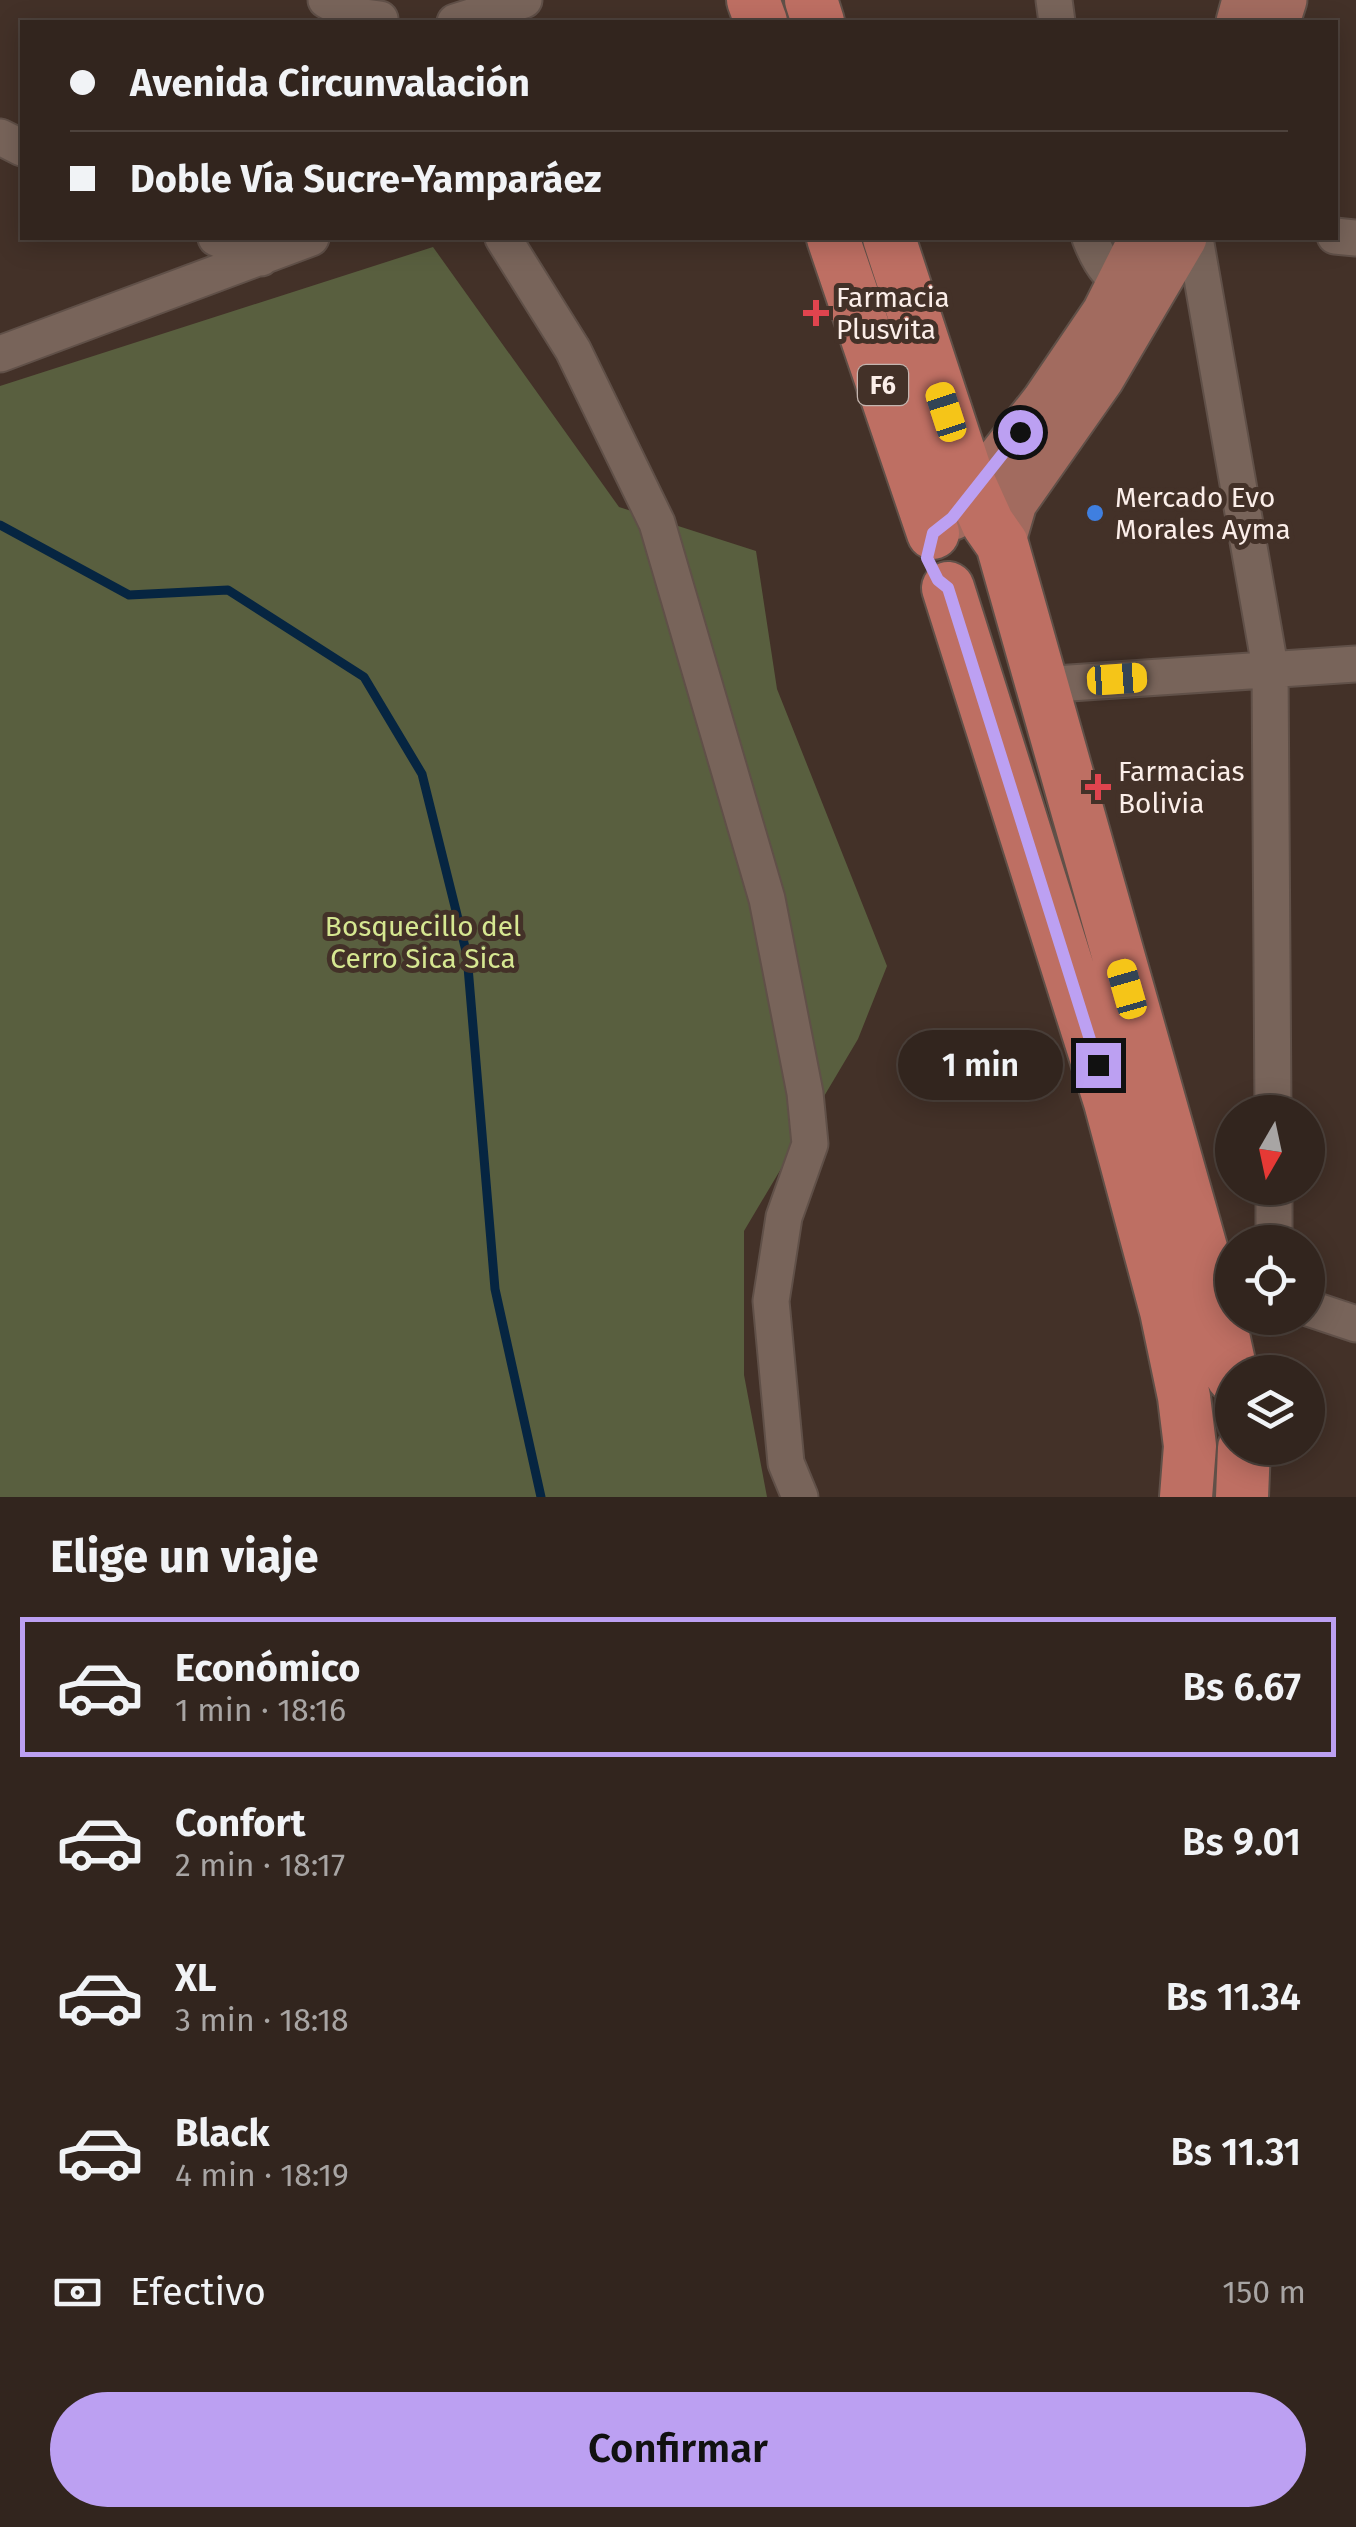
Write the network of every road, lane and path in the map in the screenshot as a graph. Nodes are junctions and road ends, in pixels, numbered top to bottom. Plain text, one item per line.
1 (326, 0) edge
2 (524, 0) edge
3 (379, 14) edge
4 (461, 20) edge
5 (220, 240) edge
6 (306, 240) edge
7 (504, 240) edge
8 (835, 240) edge
9 (890, 240) edge
10 (1091, 240) edge
11 (1142, 240) edge
12 (1182, 240) edge
13 (1195, 240) edge
14 (261, 258) junction
15 (1133, 291) junction
16 (0, 354) edge
17 (975, 527) junction
18 (1356, 664) edge
19 (1270, 667) junction
20 (1040, 685) junction
21 (1273, 1095) edge
22 (1215, 1264) edge
23 (1325, 1314) edge
24 (1356, 1324) edge
25 (1208, 1395) edge
26 (1243, 1465) edge
27 (800, 1497) edge
28 (1186, 1497) edge
29 (1242, 1497) edge

1 - 3 street
2 - 4 street
5 - 14 street
6 - 14 street
7 - 27 street
8 - 17 highway, F6
9 - 17 highway, F6
10 - 15 street
11 - 15 main road
12 - 15 main road
13 - 19 street
14 - 16 street
15 - 17 main road
15 - 17 main road
17 - 20 highway, F6
17 - 25 highway
18 - 19 street
19 - 20 street
19 - 21 street
20 - 22 highway, F6
23 - 24 street
25 - 28 highway
26 - 29 highway

